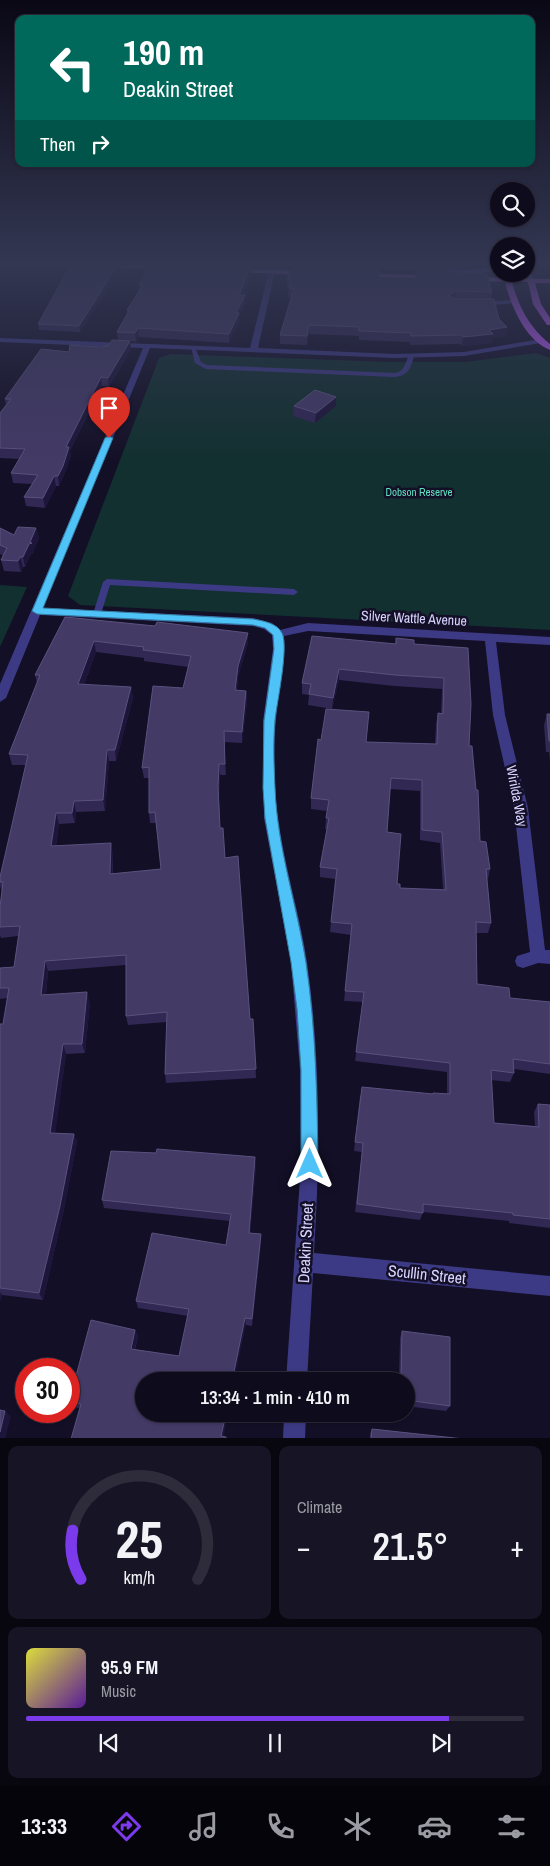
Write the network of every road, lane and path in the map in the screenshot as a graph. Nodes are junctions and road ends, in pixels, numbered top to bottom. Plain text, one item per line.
1 (257, 329) edge
2 (530, 329) edge
3 (0, 340) edge
4 (550, 340) edge
5 (541, 342) junction
6 (147, 346) junction
7 (193, 348) junction
8 (550, 348) edge
9 (252, 351) junction
10 (411, 356) junction
11 (294, 592) dead end
12 (37, 611) junction
13 (97, 614) junction
14 (278, 634) junction
15 (490, 637) junction
16 (550, 641) edge
17 (0, 698) edge
18 (537, 958) edge
19 (305, 1262) junction
20 (550, 1286) edge
21 (298, 1372) edge
22 (295, 1422) edge
23 (294, 1438) edge

1 - 9 street
2 - 5 main road
3 - 6 street
4 - 5 main road
5 - 8 main road
5 - 10 street
6 - 7 street
6 - 12 street
7 - 9 street
7 - 10 lane
9 - 10 street
11 - 13 lane
12 - 13 street
12 - 17 street
13 - 14 street
14 - 15 street, Silver Wattle Avenue
14 - 19 street, Deakin Street
15 - 16 street, Silver Wattle Avenue
15 - 18 street, Wirilda Way
19 - 20 street, Scullin Street
19 - 21 street, Deakin Street
22 - 23 street

